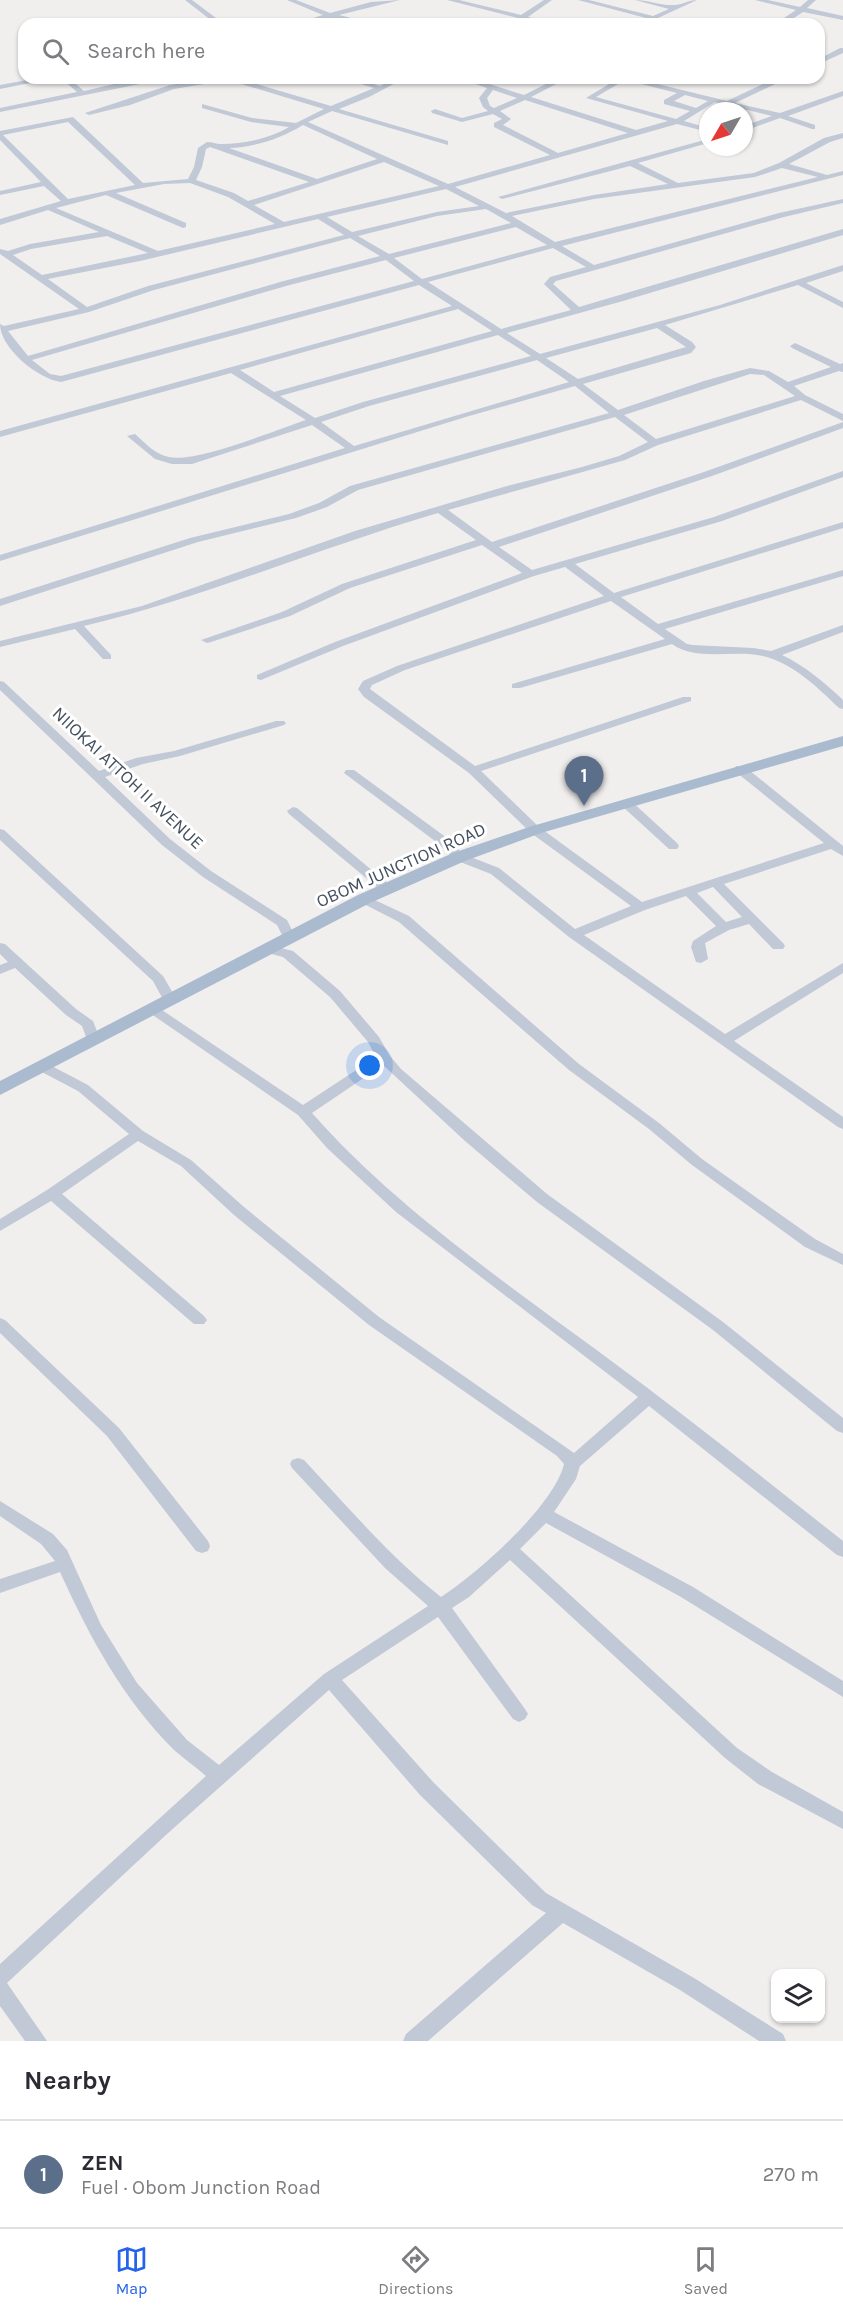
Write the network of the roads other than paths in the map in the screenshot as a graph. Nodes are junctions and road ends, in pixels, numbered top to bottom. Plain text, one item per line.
1 (188, 0) edge
2 (290, 0) edge
3 (396, 0) edge
4 (450, 0) edge
5 (549, 0) edge
6 (581, 0) edge
7 (638, 0) edge
8 (694, 0) edge
9 (758, 0) edge
10 (813, 0) edge
11 (676, 8) junction
12 (800, 9) junction
13 (842, 9) dead end
14 (329, 15) junction
15 (827, 15) junction
16 (523, 17) junction
17 (212, 18) edge
18 (318, 18) edge
19 (343, 18) edge
20 (527, 18) edge
21 (654, 18) joint
22 (790, 18) edge
23 (843, 18) edge
24 (825, 50) edge
25 (841, 53) edge
26 (825, 60) edge
27 (0, 76) edge
28 (15, 84) junction
29 (18, 84) edge
30 (72, 84) edge
31 (128, 84) edge
32 (191, 84) edge
33 (248, 84) edge
34 (366, 84) edge
35 (388, 84) edge
36 (479, 84) edge
37 (551, 84) edge
38 (614, 84) edge
39 (648, 84) edge
40 (771, 84) edge
41 (124, 85) junction
42 (0, 87) edge
43 (380, 88) junction
44 (490, 88) junction
45 (24, 90) dead end
46 (82, 93) junction
47 (683, 93) junction
48 (843, 93) edge
49 (33, 96) dead end
50 (143, 96) junction
51 (520, 98) junction
52 (714, 100) junction
53 (41, 101) junction
54 (721, 102) edge
55 (732, 102) edge
56 (205, 106) dead end
57 (333, 109) junction
58 (0, 110) edge
59 (696, 110) junction
60 (753, 110) edge
61 (435, 111) dead end
62 (491, 111) junction
63 (89, 113) dead end
64 (781, 116) junction
65 (678, 121) junction
66 (300, 124) junction
67 (753, 126) edge
68 (699, 127) edge
69 (812, 127) dead end
70 (636, 133) junction
71 (0, 134) edge
72 (843, 135) edge
73 (445, 143) dead end
74 (699, 144) edge
75 (222, 147) junction
76 (558, 156) junction
77 (383, 160) junction
78 (631, 163) junction
79 (782, 165) junction
80 (843, 173) edge
81 (826, 176) junction
82 (191, 181) junction
83 (318, 182) junction
84 (47, 183) junction
85 (676, 185) junction
86 (141, 186) junction
87 (449, 186) junction
88 (108, 192) junction
89 (0, 193) edge
90 (502, 197) dead end
91 (843, 201) edge
92 (67, 202) junction
93 (248, 204) junction
94 (486, 207) junction
95 (49, 208) junction
96 (507, 215) junction
97 (319, 216) junction
98 (0, 222) edge
99 (281, 224) junction
100 (517, 224) junction
101 (183, 225) dead end
102 (110, 232) junction
103 (843, 232) edge
104 (352, 235) junction
105 (553, 245) junction
106 (3, 252) edge
107 (157, 254) junction
108 (389, 258) junction
109 (592, 267) junction
110 (843, 268) edge
111 (40, 278) junction
112 (421, 282) junction
113 (800, 283) junction
114 (843, 305) edge
115 (460, 306) junction
116 (86, 310) junction
117 (577, 310) junction
118 (657, 324) junction
119 (2, 328) edge
120 (499, 332) junction
121 (13, 345) junction
122 (795, 346) dead end
123 (0, 348) edge
124 (537, 357) junction
125 (27, 359) junction
126 (842, 368) edge
127 (233, 370) junction
128 (578, 383) junction
129 (787, 385) junction
130 (272, 395) junction
131 (802, 397) junction
132 (619, 413) junction
133 (843, 418) edge
134 (315, 422) junction
135 (843, 425) edge
136 (0, 434) edge
137 (132, 436) dead end
138 (656, 443) junction
139 (352, 449) junction
140 (843, 474) edge
141 (441, 510) junction
142 (843, 525) edge
143 (487, 543) junction
144 (0, 558) edge
145 (566, 563) junction
146 (843, 573) edge
147 (530, 574) junction
148 (614, 596) junction
149 (0, 603) edge
150 (77, 626) junction
151 (658, 628) junction
152 (843, 628) edge
153 (207, 640) dead end
154 (674, 640) junction
155 (0, 644) edge
156 (773, 654) junction
157 (107, 657) dead end
158 (261, 677) dead end
159 (516, 686) dead end
160 (2, 690) edge
161 (687, 699) dead end
162 (843, 706) edge
163 (280, 723) dead end
164 (843, 741) edge
165 (740, 769) junction
166 (473, 770) junction
167 (350, 773) dead end
168 (97, 776) junction
169 (626, 802) junction
170 (293, 811) dead end
171 (535, 830) junction
172 (0, 833) edge
173 (673, 846) dead end
174 (838, 848) edge
175 (459, 857) junction
176 (715, 882) junction
177 (387, 889) junction
178 (688, 891) junction
179 (364, 899) junction
180 (640, 907) junction
181 (750, 919) junction
182 (724, 927) junction
183 (574, 934) junction
184 (290, 938) junction
185 (778, 946) dead end
186 (0, 947) edge
187 (269, 949) junction
188 (701, 959) dead end
189 (16, 963) junction
190 (843, 968) edge
191 (0, 970) edge
192 (170, 1000) junction
193 (151, 1009) junction
194 (93, 1039) junction
195 (726, 1040) junction
196 (384, 1058) junction
197 (41, 1066) junction
198 (0, 1089) edge
199 (303, 1112) junction
200 (841, 1121) edge
201 (138, 1134) junction
202 (52, 1194) junction
203 (0, 1226) edge
204 (843, 1260) edge
205 (199, 1320) dead end
206 (0, 1324) edge
207 (649, 1397) junction
208 (843, 1427) edge
209 (573, 1463) junction
210 (298, 1464) dead end
211 (0, 1507) edge
212 (544, 1514) junction
213 (202, 1546) dead end
214 (510, 1550) junction
215 (843, 1550) edge
216 (66, 1564) junction
217 (0, 1586) edge
218 (440, 1606) junction
219 (330, 1679) junction
220 (843, 1690) edge
221 (519, 1714) dead end
222 (220, 1776) junction
223 (843, 1821) edge
224 (560, 1912) junction
225 (0, 1977) edge
226 (0, 1990) edge
227 (37, 2041) edge
228 (413, 2041) edge
229 (776, 2041) edge

1 - 17 street
2 - 14 street
3 - 14 street
4 - 16 street
5 - 16 street
6 - 21 street
7 - 11 street
8 - 11 street
9 - 12 street
10 - 12 street
11 - 21 street
12 - 15 street
12 - 22 street
13 - 15 street
14 - 18 street
14 - 19 street
15 - 23 street
16 - 20 street
24 - 25 street
25 - 26 street
27 - 28 street
28 - 29 street
28 - 42 street
28 - 45 street
30 - 46 street
31 - 41 street
32 - 50 street
33 - 57 street
34 - 43 street
35 - 43 street
36 - 44 street
37 - 51 street
38 - 65 street
39 - 47 street
40 - 55 street
41 - 46 street
41 - 50 street
43 - 57 street
44 - 51 street
44 - 62 street
46 - 53 street
47 - 52 street
47 - 59 street
48 - 64 street
49 - 53 street
50 - 63 street
51 - 62 street
51 - 70 street
52 - 54 street
52 - 59 street
53 - 58 street
56 - 66 street
57 - 66 street
57 - 73 street
59 - 65 street
60 - 64 street
61 - 62 street
62 - 76 street
64 - 67 street
64 - 69 street
65 - 68 street
65 - 70 street
66 - 75 street
66 - 77 street
70 - 76 street
71 - 84 street
71 - 86 street
72 - 79 street
74 - 78 street
75 - 82 street
75 - 83 street
76 - 87 street
77 - 83 street
77 - 87 street
78 - 85 street
78 - 90 street
79 - 81 street
79 - 85 street
80 - 81 street
81 - 105 street
82 - 86 street
82 - 93 street
83 - 93 street
84 - 89 street
84 - 92 street
85 - 96 street
86 - 88 street
87 - 94 street
87 - 97 street
88 - 92 street
88 - 101 street
91 - 109 street
92 - 95 street
93 - 99 street
94 - 96 street
94 - 104 street
95 - 98 street
95 - 102 street
96 - 100 street
97 - 99 street
97 - 104 street
99 - 107 street
100 - 105 street
100 - 108 street
102 - 106 street
102 - 107 street
103 - 117 street
104 - 108 street
104 - 116 street
105 - 109 street
105 - 112 street
106 - 111 street
107 - 111 street
108 - 112 street
108 - 125 street
109 - 117 street
110 - 113 street
111 - 116 street
112 - 115 street
112 - 125 street
113 - 114 street
113 - 118 street
115 - 120 street
115 - 127 street
116 - 119 street
117 - 120 street
118 - 124 street
118 - 128 street
119 - 121 street
120 - 124 street
120 - 130 street
121 - 123 street
121 - 125 street
122 - 126 street
124 - 128 street
124 - 134 street
126 - 129 street
127 - 130 street
127 - 136 street
128 - 132 street
128 - 139 street
129 - 131 street
129 - 132 street
130 - 134 street
131 - 133 street
131 - 138 street
132 - 138 street
132 - 149 street
134 - 137 street
134 - 139 street
135 - 143 street
138 - 141 street
139 - 144 street
140 - 145 street
141 - 143 street
141 - 150 street
142 - 148 street
143 - 147 street
143 - 153 street
145 - 147 street
145 - 148 street
146 - 151 street
147 - 158 street
148 - 151 street
148 - 166 street
150 - 155 street
150 - 157 street
151 - 154 street
152 - 156 street
154 - 156 street
154 - 159 street
156 - 162 street
160 - 168 street, NIIOKAI ATTOH II AVENUE
161 - 166 street
163 - 168 street
164 - 165 main road, OBOM JUNCTION ROAD
165 - 169 main road, OBOM JUNCTION ROAD
165 - 174 street
166 - 171 street
167 - 175 street
168 - 184 street, NIIOKAI ATTOH II AVENUE
169 - 171 main road, OBOM JUNCTION ROAD
169 - 173 street
170 - 177 street
171 - 175 main road, OBOM JUNCTION ROAD
171 - 180 street
172 - 192 street
174 - 176 street
175 - 177 main road, OBOM JUNCTION ROAD
175 - 183 street
176 - 178 street
176 - 181 street
177 - 179 main road, OBOM JUNCTION ROAD
178 - 180 street
178 - 182 street
179 - 184 main road, OBOM JUNCTION ROAD
179 - 204 street
180 - 183 street
181 - 182 street
181 - 185 street
182 - 188 street
183 - 195 street
184 - 187 main road, OBOM JUNCTION ROAD
186 - 189 street
187 - 192 main road, OBOM JUNCTION ROAD
187 - 196 street
189 - 191 street
189 - 194 street
190 - 195 street
192 - 193 main road, OBOM JUNCTION ROAD
193 - 194 main road, OBOM JUNCTION ROAD
193 - 199 street
194 - 197 main road, OBOM JUNCTION ROAD
195 - 200 street
196 - 199 street
196 - 208 street
197 - 198 main road, OBOM JUNCTION ROAD
197 - 201 street
199 - 207 street
201 - 202 street
201 - 209 street
202 - 203 street
202 - 205 street
206 - 213 street
207 - 209 street
207 - 215 street
209 - 212 street
210 - 218 street
211 - 216 street
212 - 214 street
212 - 220 street
214 - 218 street
214 - 223 street
216 - 217 street
216 - 222 street
218 - 219 street
218 - 221 street
219 - 222 street
219 - 224 street
222 - 225 street
224 - 228 street
224 - 229 street
226 - 227 street

